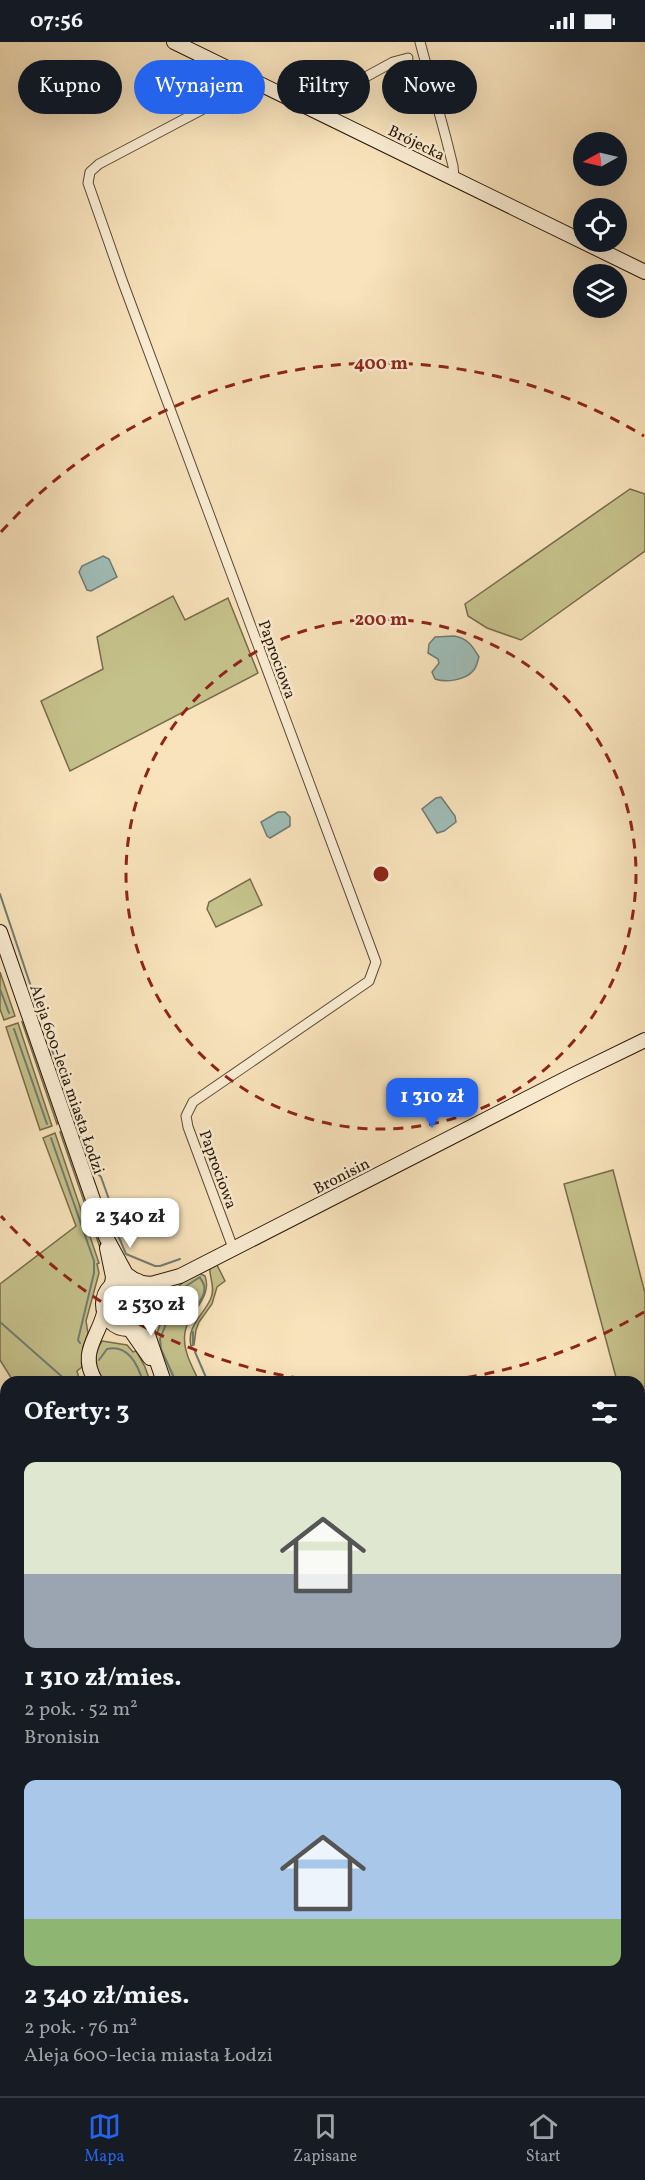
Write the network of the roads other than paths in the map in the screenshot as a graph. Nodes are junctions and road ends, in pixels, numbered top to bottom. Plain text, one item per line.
1 (174, 42) edge
2 (420, 42) edge
3 (408, 58) dead end
4 (212, 60) edge
5 (370, 75) edge
6 (194, 114) edge
7 (321, 114) edge
8 (454, 178) junction
9 (645, 272) edge
10 (0, 932) edge
11 (645, 1040) edge
12 (106, 1238) junction
13 (233, 1248) junction
14 (180, 1276) junction
15 (137, 1281) junction
16 (112, 1284) junction
17 (153, 1302) junction
18 (104, 1313) junction
19 (146, 1320) junction
20 (124, 1328) junction
21 (90, 1351) junction
22 (161, 1375) edge
23 (94, 1376) edge

1 - 4 street, Brójecka
2 - 8 street
3 - 5 street
6 - 13 street, Paprociowa
7 - 8 street, Brójecka
8 - 9 street, Brójecka
10 - 12 street, Aleja 600-lecia miasta Łodzi
11 - 13 street, Bronisin
12 - 15 street, Aleja 600-lecia miasta Łodzi
12 - 16 street, Aleja 600-lecia miasta Łodzi
13 - 14 street, Bronisin
14 - 15 street, Bronisin
14 - 17 street, Bronisin
15 - 16 street
15 - 17 street
16 - 18 street
17 - 19 street
18 - 20 street
18 - 21 street
19 - 20 street
19 - 22 street
20 - 21 street
20 - 22 street
21 - 23 street

